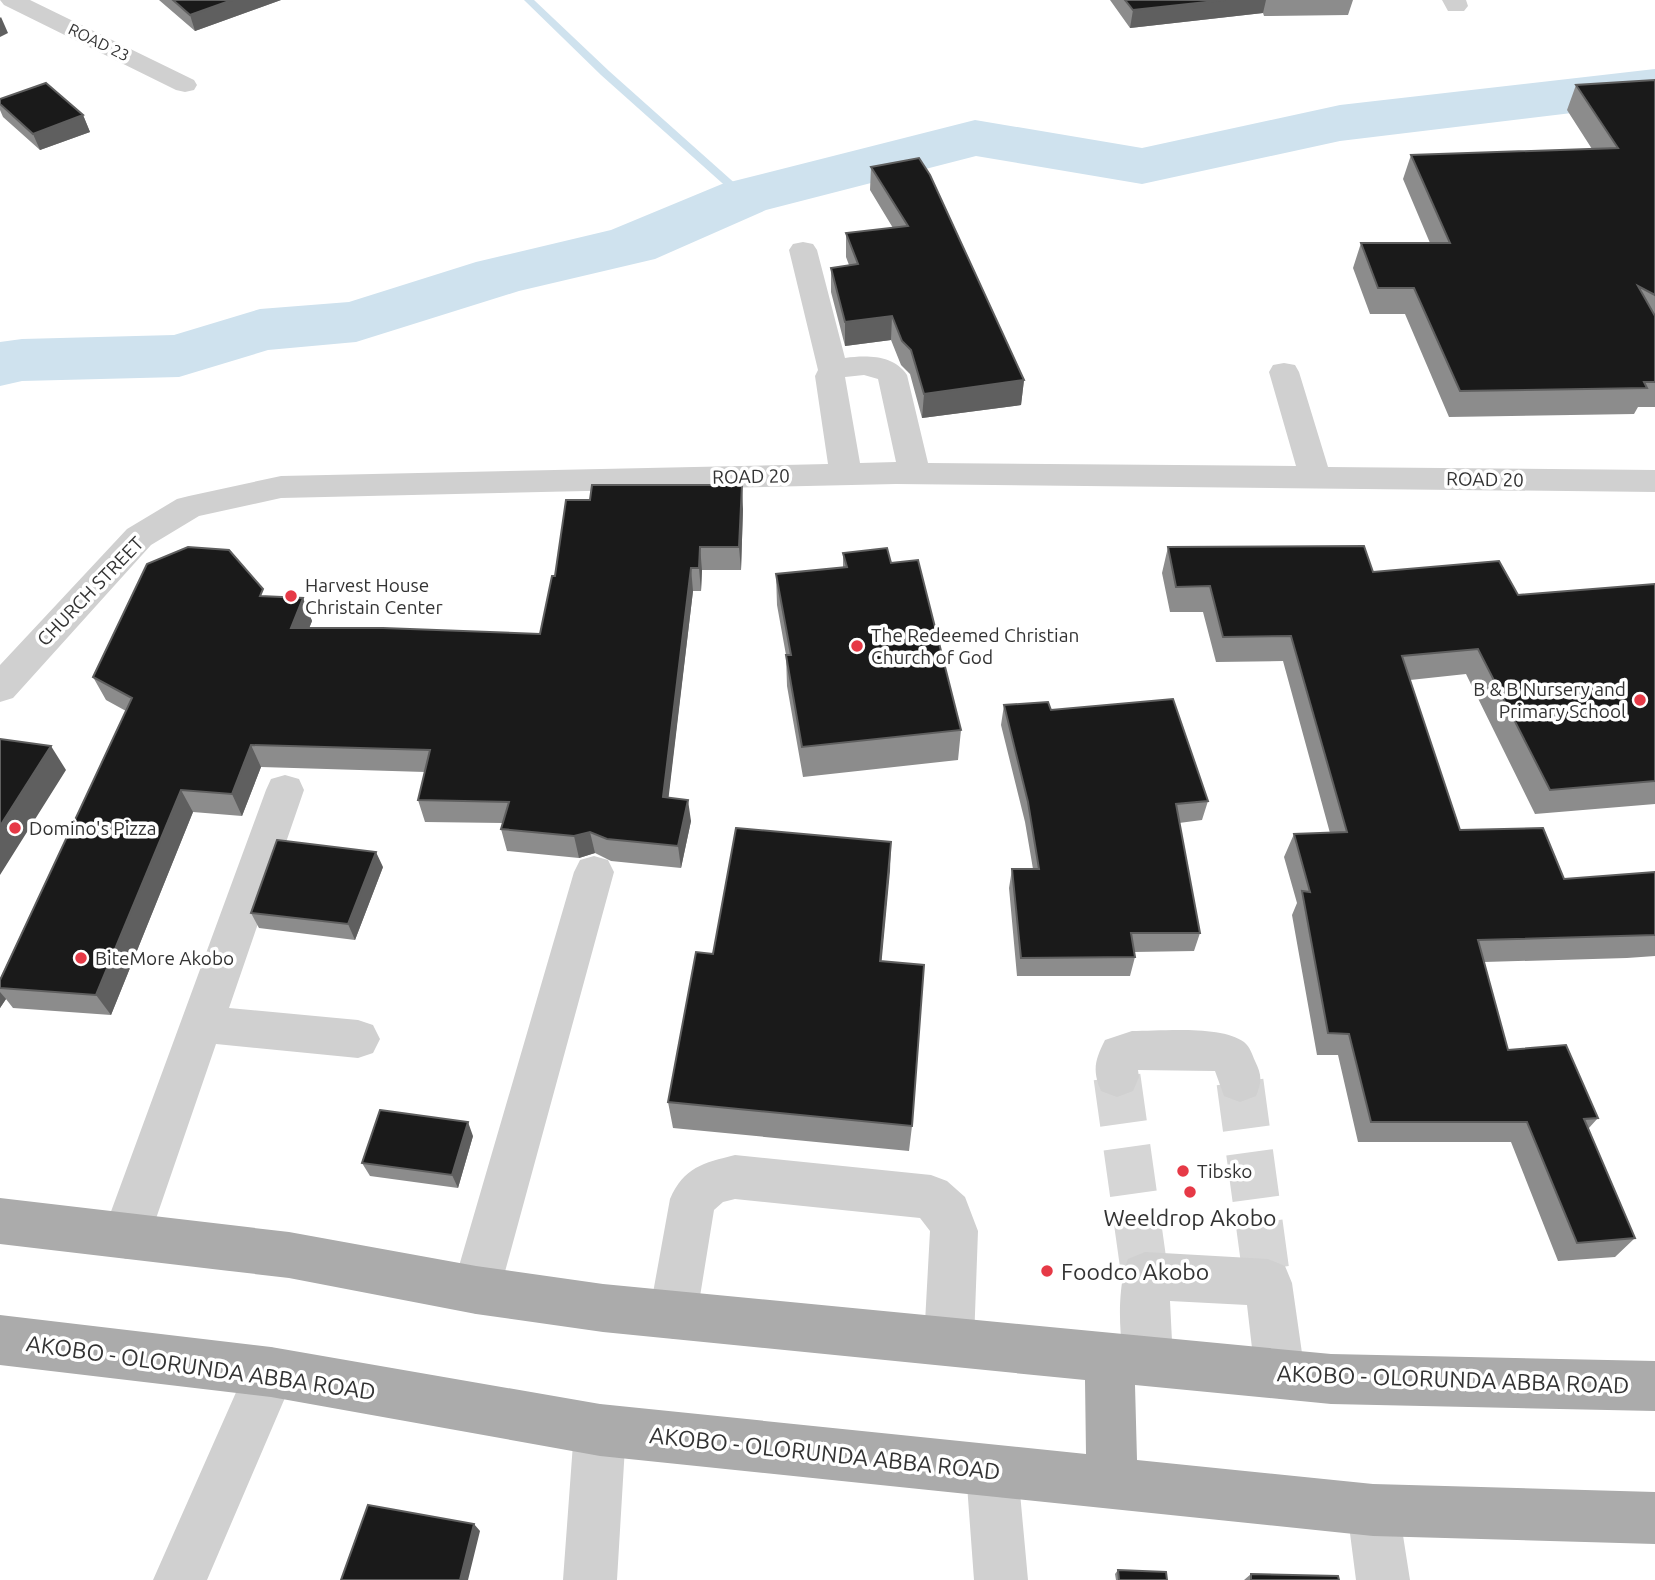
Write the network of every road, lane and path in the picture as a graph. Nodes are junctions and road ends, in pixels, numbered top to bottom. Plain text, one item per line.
1 (12, 0) edge
2 (185, 85) dead end
3 (803, 250) dead end
4 (833, 370) junction
5 (1284, 372) dead end
6 (914, 473) junction
7 (846, 474) junction
8 (1315, 477) junction
9 (1655, 481) edge
10 (189, 507) joint
11 (0, 688) edge
12 (285, 790) dead end
13 (594, 872) dead end
14 (201, 1024) junction
15 (358, 1039) dead end
16 (1117, 1077) tunnel mouth
17 (1240, 1082) tunnel mouth
18 (0, 1221) edge
19 (126, 1236) junction
20 (476, 1290) junction
21 (673, 1315) junction
22 (0, 1340) edge
23 (949, 1341) junction
24 (1128, 1359) junction
25 (271, 1372) junction
26 (1280, 1374) junction
27 (1655, 1386) edge
28 (600, 1430) junction
29 (992, 1471) junction
30 (1112, 1483) junction
31 (1373, 1510) junction
32 (1655, 1518) edge
33 (180, 1580) edge
34 (590, 1580) edge
35 (1001, 1580) edge
36 (1383, 1580) edge

1 - 2 street, ROAD 23
3 - 4 street
4 - 6 street
4 - 7 street
5 - 8 street
6 - 7 street, ROAD 20
6 - 8 street, ROAD 20
7 - 10 street, ROAD 20
8 - 9 street, ROAD 20
10 - 11 street, CHURCH STREET
12 - 14 street
13 - 20 street
14 - 15 street
14 - 19 street
16 - 17 street
18 - 19 main road, AKOBO - OLORUNDA ABBA ROAD
19 - 20 main road, AKOBO - OLORUNDA ABBA ROAD
20 - 21 main road, AKOBO - OLORUNDA ABBA ROAD
21 - 23 main road, AKOBO - OLORUNDA ABBA ROAD
21 - 23 street
22 - 25 main road, AKOBO - OLORUNDA ABBA ROAD
23 - 24 main road, AKOBO - OLORUNDA ABBA ROAD
24 - 26 main road, AKOBO - OLORUNDA ABBA ROAD
24 - 26 street
24 - 30 main road
25 - 28 main road, AKOBO - OLORUNDA ABBA ROAD
25 - 33 street
26 - 27 main road, AKOBO - OLORUNDA ABBA ROAD
28 - 29 main road, AKOBO - OLORUNDA ABBA ROAD
28 - 34 street
29 - 30 main road, AKOBO - OLORUNDA ABBA ROAD
29 - 35 street
30 - 31 main road, AKOBO - OLORUNDA ABBA ROAD
31 - 32 main road, AKOBO - OLORUNDA ABBA ROAD
31 - 36 street

